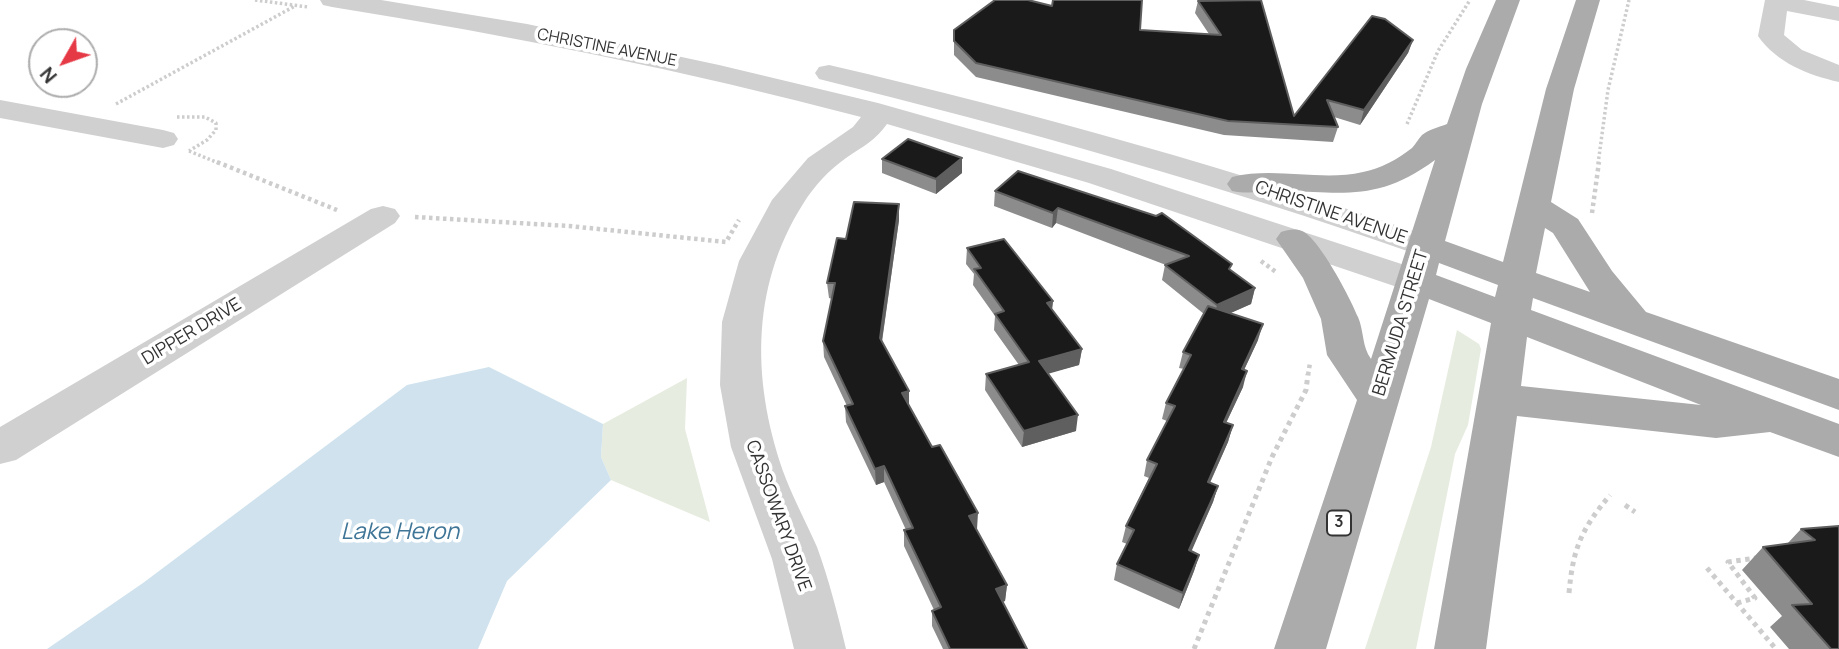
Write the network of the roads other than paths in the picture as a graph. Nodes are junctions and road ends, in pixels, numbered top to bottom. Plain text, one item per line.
1 (332, 0) edge
2 (459, 0) edge
3 (1508, 0) edge
4 (1588, 0) edge
5 (1776, 1) edge
6 (1839, 14) edge
7 (573, 19) junction
8 (633, 53) junction
9 (740, 53) dead end
10 (774, 61) dead end
11 (1839, 74) edge
12 (846, 90) junction
13 (0, 109) edge
14 (878, 112) junction
15 (1460, 129) junction
16 (163, 139) road end
17 (829, 156) junction
18 (1243, 184) junction
19 (1533, 206) junction
20 (383, 216) road end
21 (1293, 239) junction
22 (1421, 263) junction
23 (1514, 297) junction
24 (1630, 317) junction
25 (1839, 395) edge
26 (1378, 398) junction
27 (1497, 400) junction
28 (1776, 417) junction
29 (1839, 441) edge
30 (0, 448) edge
31 (820, 649) edge
32 (1300, 649) edge
33 (1460, 649) edge

1 - 8 street, CHRISTINE AVENUE
2 - 7 street, CHRISTINE AVENUE
3 - 15 main road, BERMUDA STREET / 3
4 - 19 main road
5 - 6 street
5 - 11 street
7 - 8 street
7 - 9 street, CHRISTINE AVENUE
8 - 12 street, CHRISTINE AVENUE
10 - 12 street, CHRISTINE AVENUE
12 - 14 street, CHRISTINE AVENUE
12 - 17 street, CASSOWARY DRIVE
12 - 18 street, CHRISTINE AVENUE
13 - 16 street
14 - 17 street, CASSOWARY DRIVE
14 - 21 street, CHRISTINE AVENUE
15 - 18 main road
15 - 22 main road, BERMUDA STREET / 3
17 - 31 street, CASSOWARY DRIVE
18 - 22 street, CHRISTINE AVENUE
19 - 23 main road
19 - 24 main road
20 - 30 street, DIPPER DRIVE
21 - 22 street, CHRISTINE AVENUE
21 - 26 main road
22 - 23 main road, CHRISTINE AVENUE
22 - 26 main road, BERMUDA STREET / 3
23 - 24 main road, CHRISTINE AVENUE
23 - 27 main road
23 - 28 main road, CHRISTINE AVENUE
24 - 25 main road, CHRISTINE AVENUE
26 - 32 main road, BERMUDA STREET / 3
27 - 28 main road
27 - 33 main road
28 - 29 main road, CHRISTINE AVENUE

